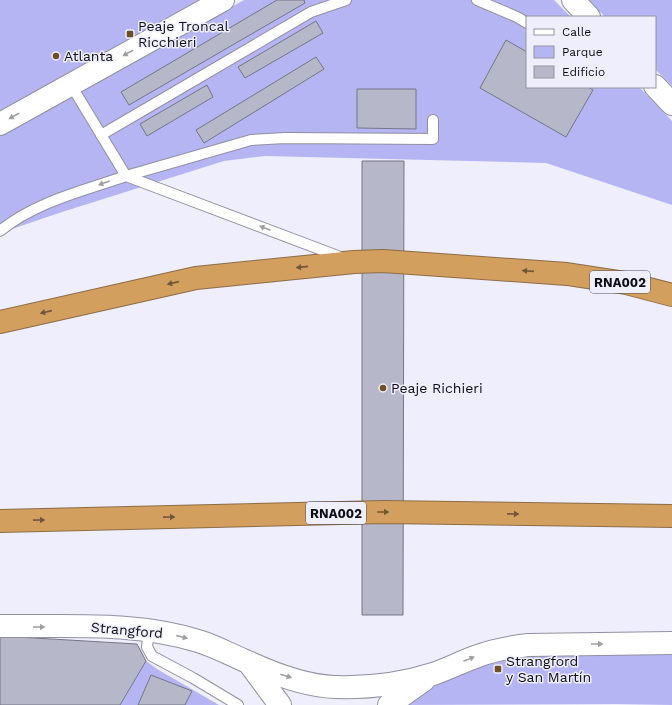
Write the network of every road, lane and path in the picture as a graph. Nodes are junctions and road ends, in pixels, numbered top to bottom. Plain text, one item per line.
1 (223, 0) edge
2 (346, 0) edge
3 (478, 0) edge
4 (573, 0) edge
5 (588, 16) edge
6 (526, 22) edge
7 (71, 85) junction
8 (656, 87) edge
9 (672, 104) edge
10 (433, 120) dead end
11 (0, 124) edge
12 (101, 135) junction
13 (126, 176) junction
14 (0, 231) edge
15 (354, 262) junction
16 (672, 295) edge
17 (0, 322) edge
18 (672, 516) edge
19 (0, 521) edge
20 (0, 626) edge
21 (149, 630) junction
22 (672, 643) edge
23 (249, 663) junction
24 (433, 674) junction
25 (238, 705) edge
26 (280, 705) edge
27 (389, 705) edge

1 -> 7 street
2 - 12 lane
3 - 6 lane
4 - 5 street
7 -> 11 street
7 - 12 lane
8 - 9 street
10 - 13 lane
12 - 13 lane
13 -> 14 lane
15 -> 13 lane
16 -> 15 highway, RNA002
15 -> 17 highway, RNA002
19 -> 18 highway, RNA002
20 -> 21 street, Strangford
21 -> 23 street, Strangford
21 - 25 lane
24 -> 22 street, Strangford
23 -> 24 street, Strangford
23 - 26 street, Strangford
24 - 27 street, Strangford

